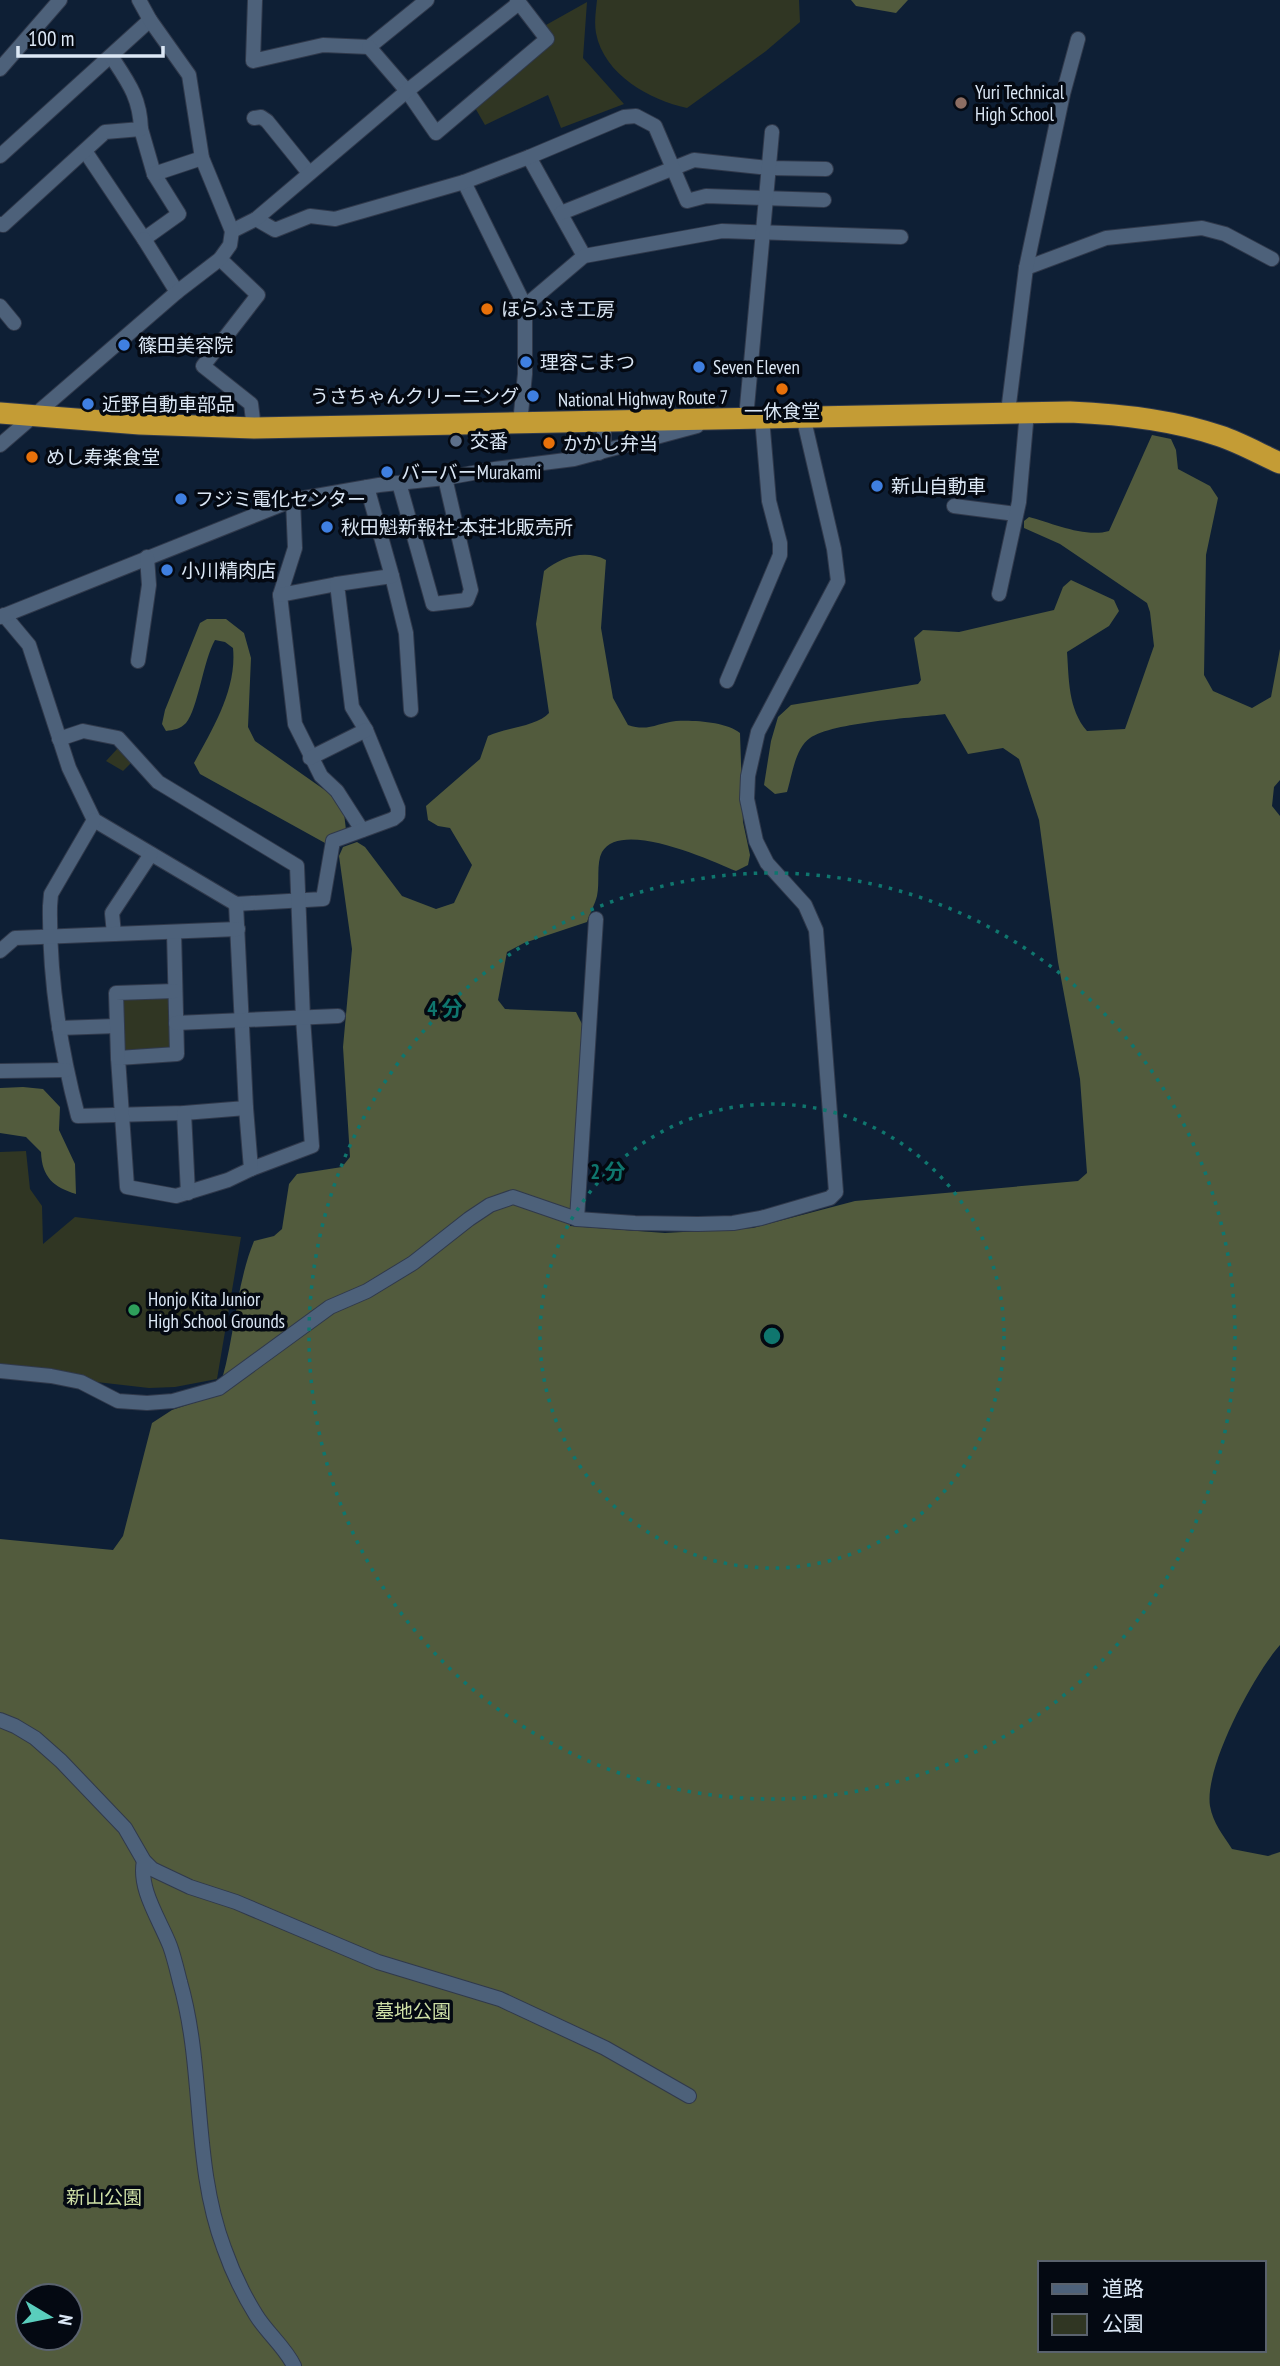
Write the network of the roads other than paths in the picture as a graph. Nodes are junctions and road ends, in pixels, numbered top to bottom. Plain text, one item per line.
1 (61, 0) edge
2 (139, 0) edge
3 (256, 0) edge
4 (424, 1) edge
5 (518, 1) edge
6 (150, 19) junction
7 (1078, 39) dead end
8 (369, 47) junction
9 (111, 56) junction
10 (0, 69) edge
11 (407, 91) junction
12 (254, 118) dead end
13 (142, 129) junction
14 (772, 132) dead end
15 (85, 151) junction
16 (0, 156) edge
17 (202, 158) junction
18 (529, 158) junction
19 (673, 167) junction
20 (769, 168) junction
21 (826, 169) dead end
22 (309, 173) junction
23 (154, 174) junction
24 (464, 182) junction
25 (767, 199) junction
26 (824, 200) dead end
27 (561, 213) junction
28 (256, 219) junction
29 (0, 224) edge
30 (232, 231) junction
31 (764, 231) junction
32 (901, 237) dead end
33 (144, 239) junction
34 (584, 256) junction
35 (220, 259) junction
36 (1272, 259) dead end
37 (1026, 268) junction
38 (177, 292) junction
39 (0, 306) edge
40 (525, 306) junction
41 (14, 323) dead end
42 (1017, 412) junction
43 (0, 413) edge
44 (33, 416) junction
45 (803, 416) junction
46 (744, 418) junction
47 (604, 421) junction
48 (520, 423) junction
49 (254, 428) junction
50 (0, 445) edge
51 (599, 453) junction
52 (1280, 463) edge
53 (445, 478) junction
54 (399, 483) junction
55 (367, 487) junction
56 (293, 500) junction
57 (954, 506) dead end
58 (1016, 514) junction
59 (147, 557) junction
60 (392, 576) junction
61 (337, 584) junction
62 (999, 594) dead end
63 (281, 595) junction
64 (2, 616) edge
65 (138, 661) dead end
66 (727, 681) dead end
67 (411, 710) dead end
68 (366, 730) junction
69 (59, 739) junction
70 (310, 758) junction
71 (94, 820) junction
72 (362, 830) junction
73 (151, 854) junction
74 (298, 900) junction
75 (236, 904) junction
76 (596, 919) dead end
77 (238, 929) junction
78 (174, 932) junction
79 (114, 934) junction
80 (51, 936) junction
81 (0, 951) edge
82 (175, 991) junction
83 (338, 1016) dead end
84 (303, 1018) junction
85 (241, 1019) junction
86 (176, 1023) junction
87 (117, 1026) junction
88 (59, 1028) junction
89 (118, 1058) junction
90 (66, 1070) junction
91 (0, 1071) edge
92 (246, 1108) junction
93 (184, 1113) junction
94 (122, 1116) junction
95 (251, 1169) junction
96 (188, 1193) junction
97 (577, 1219) junction
98 (0, 1371) edge
99 (0, 1720) edge
100 (144, 1861) junction
101 (689, 2096) dead end
102 (294, 2366) edge

1 - 10 street
2 - 6 street
3 - 8 street
4 - 8 street
5 - 11 street
5 - 11 street
6 - 9 street
6 - 17 street
7 - 37 street
8 - 11 street
9 - 13 street
9 - 16 street
11 - 22 street
12 - 22 street
13 - 15 street
13 - 23 street
14 - 20 street
15 - 29 street
15 - 33 street
17 - 23 street
17 - 30 street
18 - 19 street
18 - 24 street
18 - 27 street
19 - 20 street
19 - 25 street
19 - 27 street
20 - 21 street
20 - 25 street
22 - 28 street
23 - 33 street
24 - 28 street
24 - 40 street
25 - 26 street
25 - 31 street
27 - 34 street
28 - 30 street
30 - 35 street
31 - 32 street
31 - 34 street
31 - 46 street
33 - 38 street
34 - 40 street
35 - 38 street
35 - 49 street
36 - 37 street
37 - 42 street
38 - 44 street
39 - 41 street
40 - 48 street
42 - 45 highway, National Highway Route 7
42 - 52 highway, National Highway Route 7
42 - 58 street
43 - 44 highway, National Highway Route 7
44 - 49 highway, National Highway Route 7
44 - 50 street
45 - 46 highway, National Highway Route 7
45 - 97 street
46 - 47 highway, National Highway Route 7
46 - 51 street
46 - 66 street
47 - 48 highway, National Highway Route 7
47 - 51 street
48 - 49 highway, National Highway Route 7
51 - 53 street
53 - 54 street
53 - 54 street
54 - 55 street
55 - 56 street
55 - 60 street
56 - 59 street
56 - 63 street
57 - 58 street
58 - 62 street
59 - 64 street
59 - 65 street
60 - 61 street
60 - 67 street
61 - 63 street
61 - 68 street
63 - 70 street
64 - 69 street
68 - 70 street
68 - 72 street
69 - 71 street
69 - 74 street
70 - 72 street
71 - 73 street
71 - 80 street
72 - 74 street
73 - 75 street
73 - 79 street
74 - 75 street
74 - 84 street
75 - 77 street
76 - 97 street
77 - 78 street
77 - 85 street
78 - 79 street
78 - 82 street
79 - 80 street
80 - 81 street
80 - 88 street
82 - 86 street
82 - 87 street
83 - 84 street
84 - 85 street
84 - 95 street
85 - 86 street
85 - 92 street
86 - 89 street
87 - 88 street
87 - 89 street
88 - 90 street
89 - 94 street
90 - 91 street
90 - 94 street
92 - 93 street
92 - 95 street
93 - 94 street
93 - 96 street
94 - 96 street
95 - 96 street
97 - 98 street
99 - 100 street
100 - 101 street
100 - 102 street

